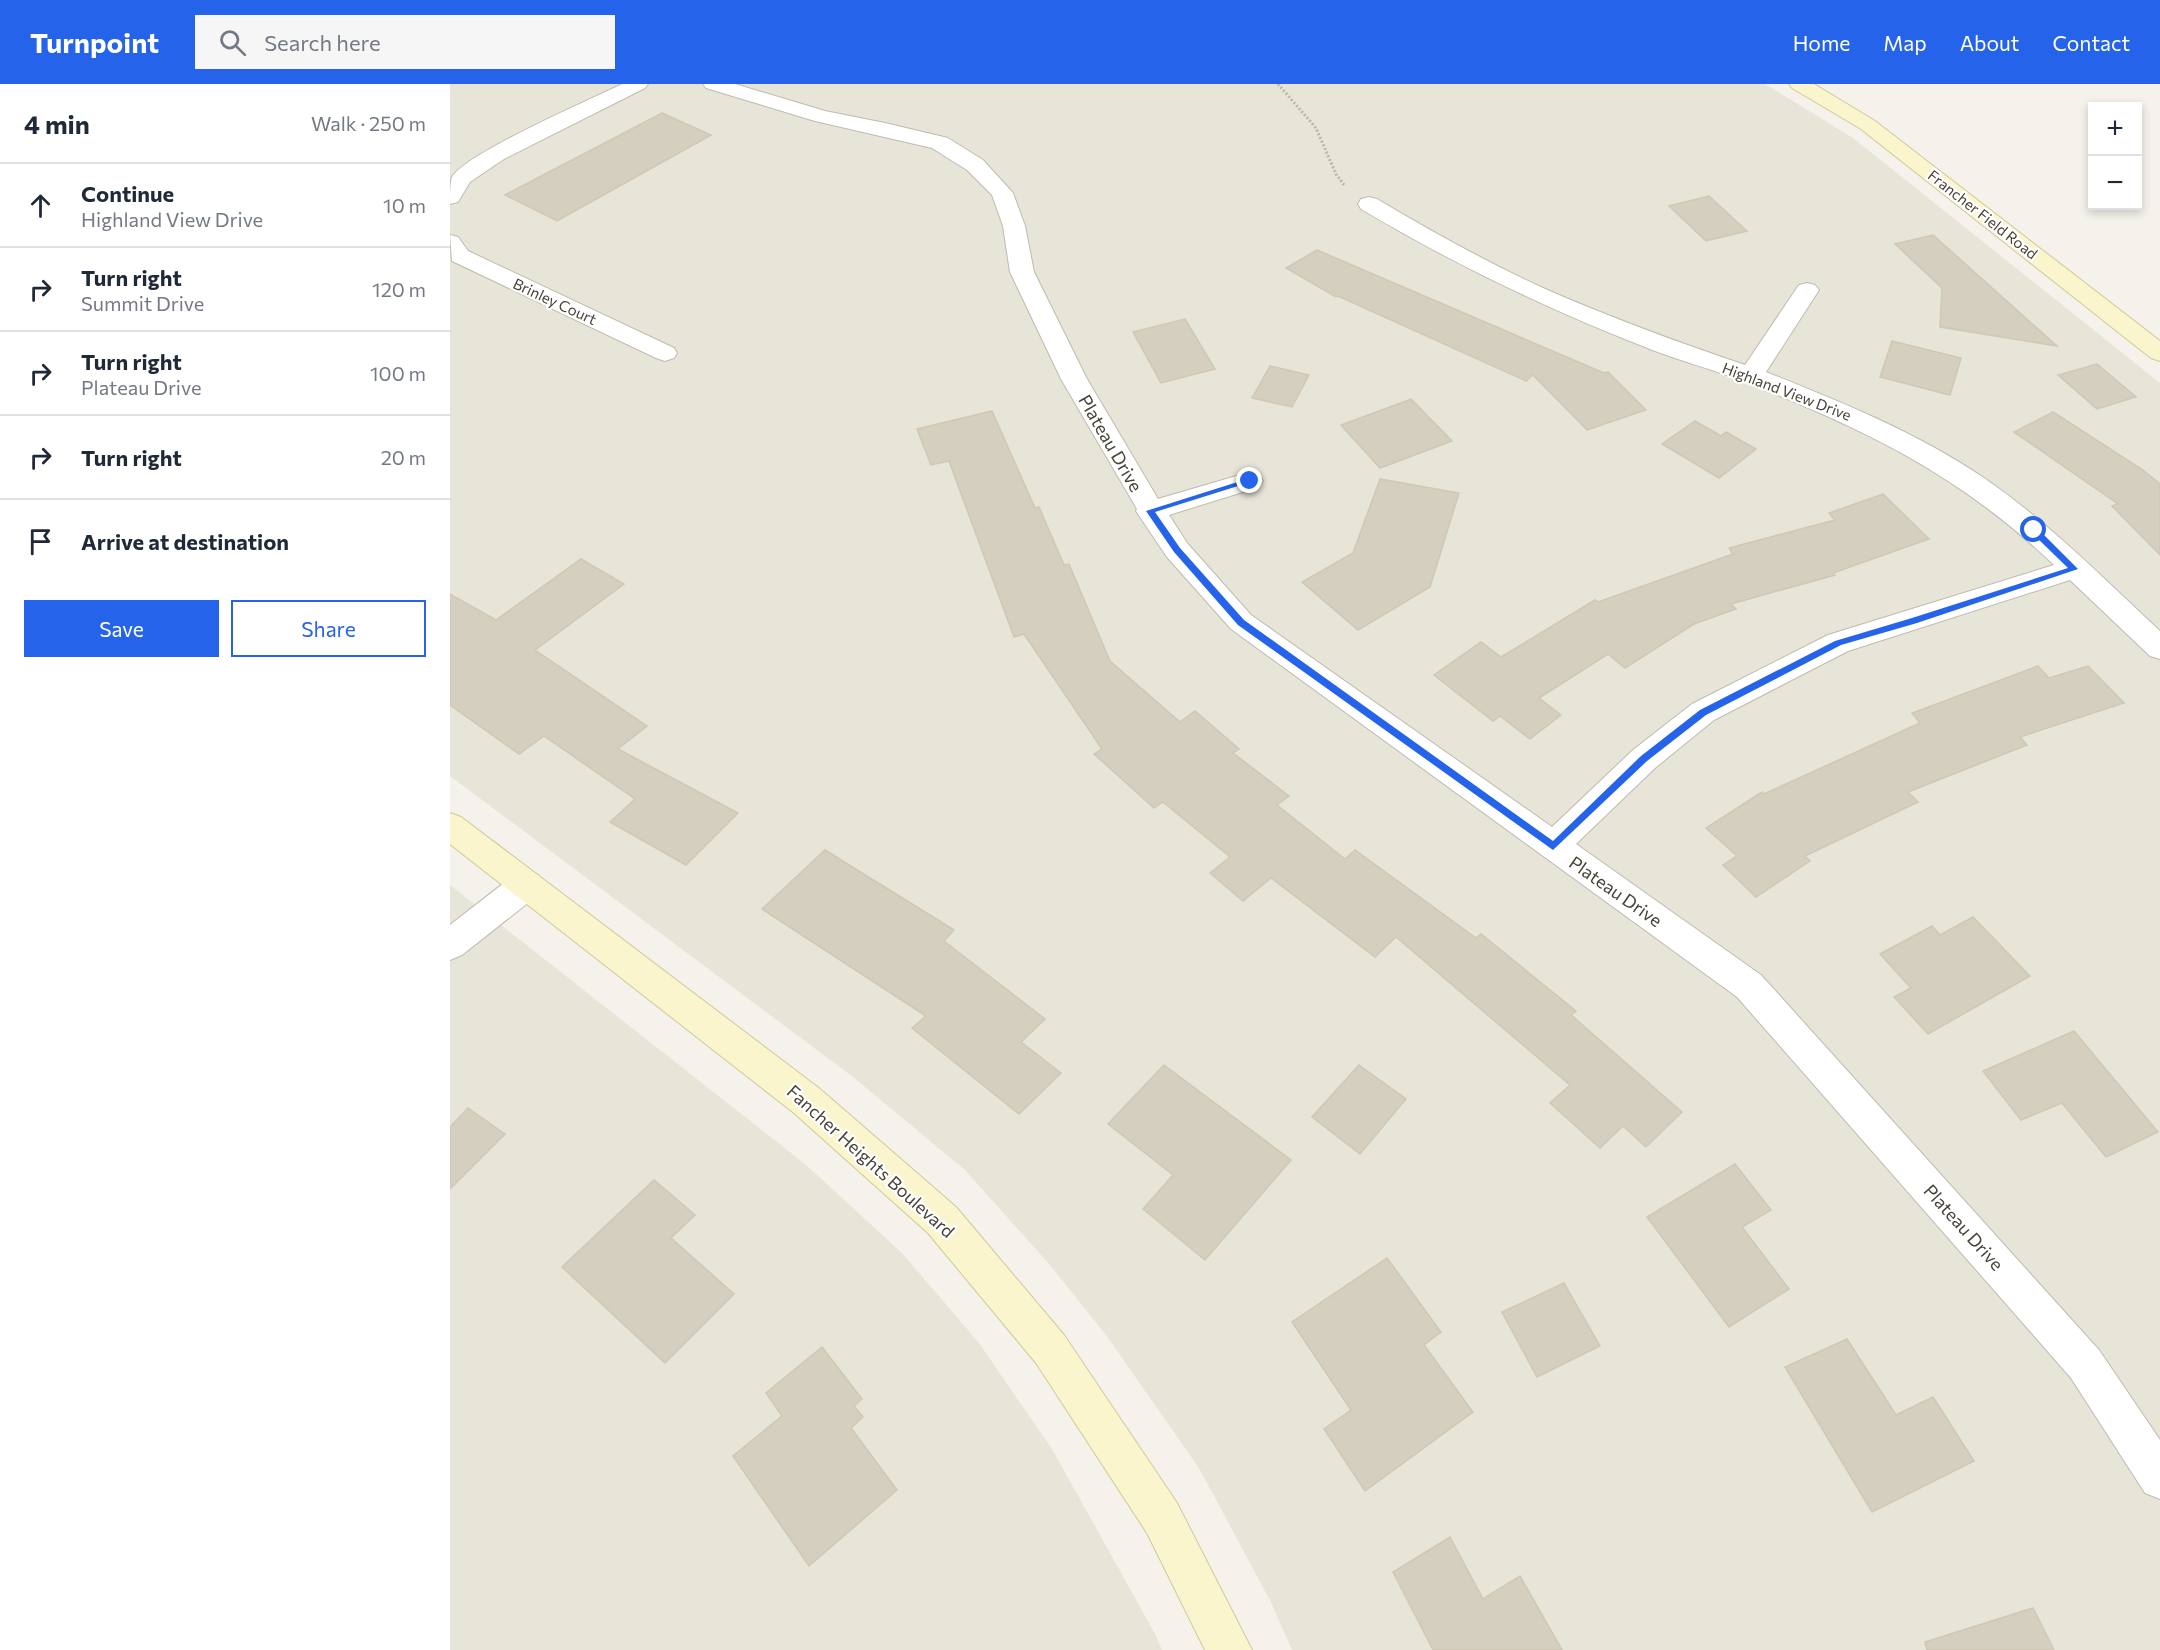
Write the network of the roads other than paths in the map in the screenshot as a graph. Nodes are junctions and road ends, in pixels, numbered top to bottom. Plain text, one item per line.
1 (638, 84) edge
2 (713, 84) edge
3 (1799, 84) edge
4 (450, 197) edge
5 (1369, 204) road end
6 (450, 242) edge
7 (1807, 290) dead end
8 (665, 353) dead end
9 (2160, 353) edge
10 (1751, 375) junction
11 (1250, 481) dead end
12 (1150, 511) junction
13 (2074, 569) junction
14 (2160, 648) edge
15 (450, 826) edge
16 (1553, 846) junction
17 (526, 885) junction
18 (450, 945) edge
19 (2160, 1478) edge
20 (1229, 1650) edge

1 - 4 street
2 - 12 street, Plateau Drive
3 - 9 street, Francher Field Road
5 - 10 street, Highland View Drive
6 - 8 street, Brinley Court
7 - 10 street
10 - 13 street, Highland View Drive
11 - 12 street
12 - 16 street, Plateau Drive
13 - 14 street, Highland View Drive
13 - 16 street
15 - 17 street, Fancher Heights Boulevard
16 - 19 street, Plateau Drive
17 - 18 street
17 - 20 street, Fancher Heights Boulevard

